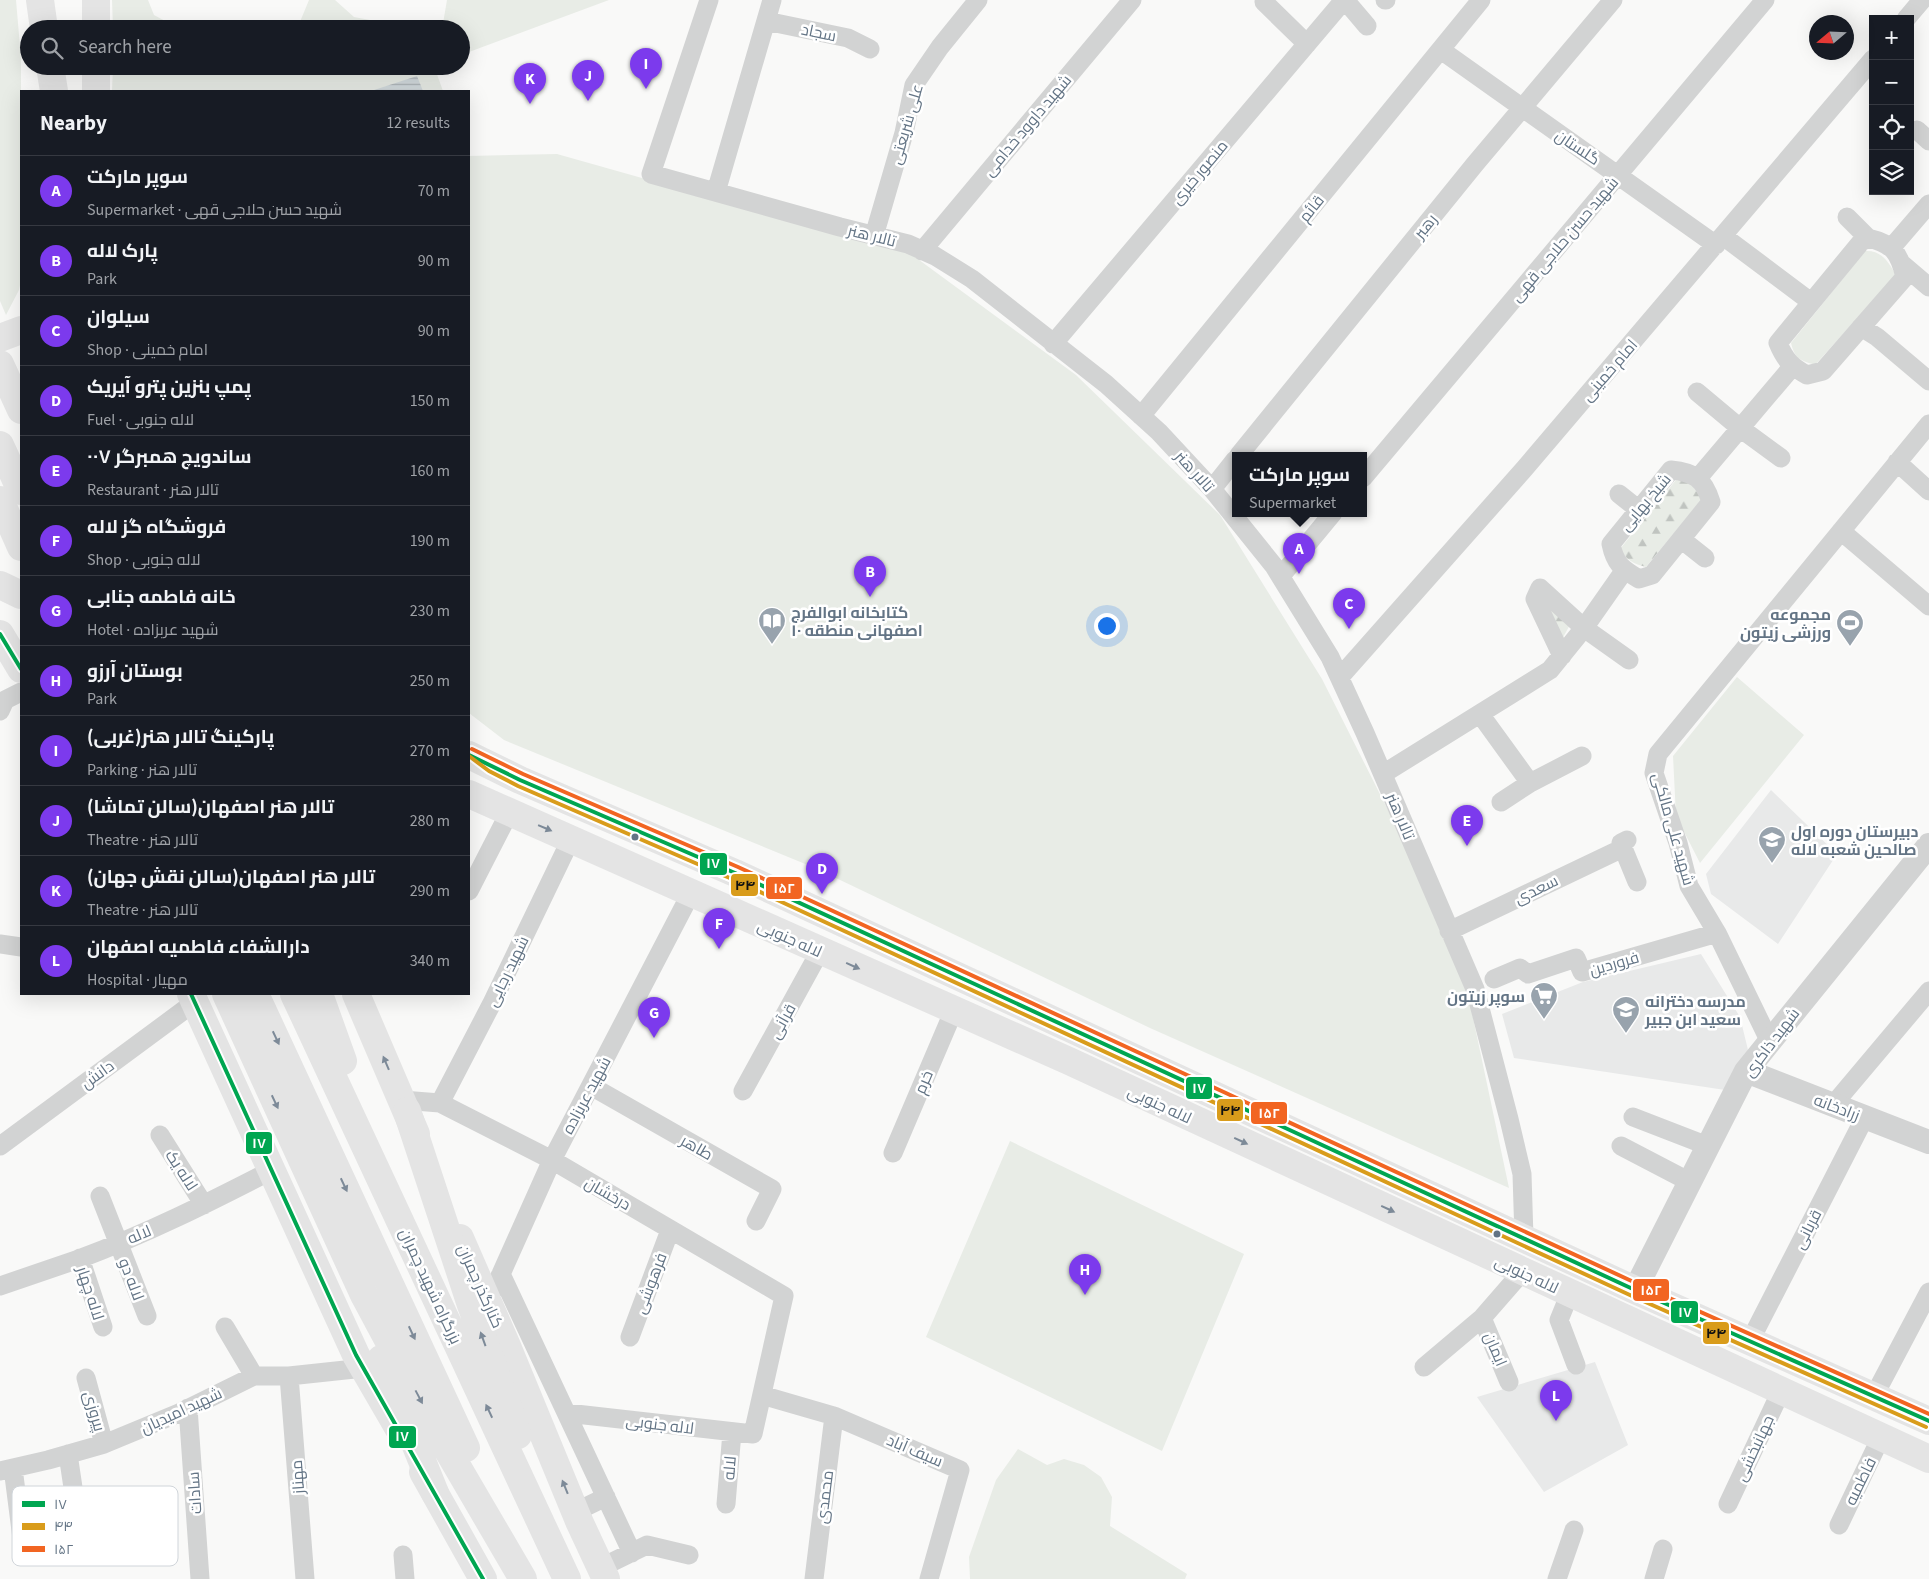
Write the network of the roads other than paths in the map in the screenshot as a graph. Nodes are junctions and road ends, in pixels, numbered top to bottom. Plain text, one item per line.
1 (40, 0) edge
2 (58, 0) edge
3 (96, 0) edge
4 (709, 0) edge
5 (772, 0) edge
6 (978, 0) edge
7 (1132, 0) edge
8 (1345, 0) edge
9 (1481, 0) edge
10 (1613, 0) edge
11 (1765, 0) edge
12 (1922, 0) edge
13 (1264, 2) dead end
14 (1909, 15) edge
15 (43, 20) edge
16 (57, 20) edge
17 (96, 20) edge
18 (766, 21) junction
19 (1367, 26) dead end
20 (1307, 44) junction
21 (870, 48) dead end
22 (1440, 50) junction
23 (1872, 60) edge
24 (96, 75) edge
25 (96, 90) edge
26 (1522, 108) junction
27 (1618, 174) junction
28 (716, 192) junction
29 (1929, 204) edge
30 (1847, 216) dead end
31 (874, 236) junction
32 (1868, 238) junction
33 (1720, 241) junction
34 (1892, 247) junction
35 (922, 251) junction
36 (1902, 264) junction
37 (1929, 287) edge
38 (1812, 302) junction
39 (1861, 327) junction
40 (20, 330) edge
41 (0, 338) edge
42 (1053, 344) junction
43 (0, 364) edge
44 (1792, 367) junction
45 (1929, 381) edge
46 (1696, 392) dead end
47 (20, 408) edge
48 (1141, 416) junction
49 (1929, 424) edge
50 (1740, 428) junction
51 (0, 445) edge
52 (1242, 452) edge
53 (1781, 458) dead end
54 (1897, 462) junction
55 (1232, 464) edge
56 (1367, 473) edge
57 (1698, 478) junction
58 (20, 488) edge
59 (1212, 489) junction
60 (1929, 491) edge
61 (1619, 494) dead end
62 (0, 500) edge
63 (1639, 510) junction
64 (1232, 515) edge
65 (1234, 517) edge
66 (1330, 517) edge
67 (1841, 531) junction
68 (0, 537) edge
69 (1681, 539) junction
70 (20, 545) edge
71 (20, 547) edge
72 (1704, 558) dead end
73 (1624, 570) junction
74 (1280, 576) junction
75 (0, 585) edge
76 (20, 594) edge
77 (1929, 606) edge
78 (1584, 628) junction
79 (0, 634) edge
80 (1562, 656) junction
81 (1629, 660) dead end
82 (20, 667) edge
83 (1340, 677) junction
84 (20, 692) edge
85 (0, 711) edge
86 (1480, 714) junction
87 (470, 749) edge
88 (1582, 756) dead end
89 (480, 760) edge
90 (1383, 774) junction
91 (1530, 783) junction
92 (470, 794) edge
93 (1500, 802) dead end
94 (509, 813) junction
95 (571, 839) junction
96 (1929, 844) edge
97 (1637, 882) dead end
98 (470, 888) edge
99 (691, 893) junction
100 (1449, 931) junction
101 (1717, 933) junction
102 (0, 944) edge
103 (20, 947) edge
104 (820, 951) junction
105 (1494, 979) dead end
106 (1929, 991) edge
107 (226, 995) edge
108 (255, 995) edge
109 (294, 995) edge
110 (319, 995) edge
111 (357, 995) edge
112 (193, 998) edge
113 (954, 1010) junction
114 (994, 1028) junction
115 (1770, 1042) junction
116 (1746, 1071) junction
117 (1177, 1076) junction
118 (591, 1086) junction
119 (743, 1091) dead end
120 (419, 1104) junction
121 (1833, 1105) junction
122 (1633, 1117) dead end
123 (1865, 1118) junction
124 (1211, 1127) junction
125 (160, 1135) dead end
126 (1926, 1136) edge
127 (0, 1146) edge
128 (1621, 1146) dead end
129 (1708, 1146) junction
130 (297, 1149) junction
131 (893, 1153) dead end
132 (552, 1160) junction
133 (272, 1170) junction
134 (1394, 1178) junction
135 (1690, 1182) junction
136 (100, 1196) dead end
137 (204, 1205) junction
138 (756, 1221) dead end
139 (670, 1230) junction
140 (408, 1236) junction
141 (1524, 1238) junction
142 (118, 1242) junction
143 (80, 1258) junction
144 (1522, 1272) junction
145 (502, 1274) junction
146 (1, 1284) edge
147 (1635, 1290) junction
148 (1929, 1292) edge
149 (1570, 1293) junction
150 (487, 1301) junction
151 (147, 1316) dead end
152 (1482, 1318) junction
153 (102, 1327) dead end
154 (225, 1327) dead end
155 (630, 1337) dead end
156 (1750, 1341) junction
157 (1576, 1365) dead end
158 (1424, 1367) dead end
159 (364, 1368) junction
160 (254, 1376) junction
161 (289, 1376) junction
162 (86, 1378) dead end
163 (1509, 1382) dead end
164 (1781, 1391) junction
165 (762, 1395) junction
166 (1874, 1396) junction
167 (188, 1408) junction
168 (567, 1413) junction
169 (834, 1416) junction
170 (1929, 1421) edge
171 (732, 1432) junction
172 (1881, 1437) junction
173 (104, 1444) junction
174 (68, 1454) junction
175 (1929, 1459) edge
176 (7, 1470) edge
177 (73, 1486) edge
178 (435, 1493) junction
179 (12, 1495) edge
180 (606, 1498) junction
181 (726, 1504) dead end
182 (1728, 1504) dead end
183 (575, 1512) junction
184 (1838, 1525) dead end
185 (1574, 1530) dead end
186 (1663, 1549) dead end
187 (632, 1553) junction
188 (403, 1555) dead end
189 (689, 1555) dead end
190 (565, 1573) edge
191 (603, 1573) edge
192 (200, 1579) edge
193 (304, 1579) edge
194 (406, 1579) edge
195 (483, 1579) edge
196 (524, 1579) edge
197 (814, 1579) edge
198 (929, 1579) edge
199 (1557, 1579) edge
200 (1654, 1579) edge

1 - 15 main road
2 - 16 main road
3 - 17 main road
4 - 28 street, تالار هنر
5 - 18 street
6 - 31 street, علی شریعتی
7 - 35 street, شهید داوود خدامی
8 - 19 street
8 - 20 street, منصور خیری
9 - 22 street, قائم
10 - 26 street, رهبر
11 - 27 street, شهید حسن حلاجی قهی
12 - 14 street
13 - 20 street
18 - 21 street, سجاد
18 - 28 street
20 - 42 street, منصور خیری
22 - 26 street, گلستان
22 - 48 street, قائم
23 - 33 street, امام خمینی
24 - 25 main road
26 - 27 street, گلستان
26 - 52 street, رهبر
27 - 33 street, گلستان
27 - 56 street, شهید حسن حلاجی قهی
28 - 31 street, تالار هنر
29 - 34 street
30 - 32 street
31 - 35 street, تالار هنر
32 - 34 street
32 - 38 street
33 - 38 street, گلستان
33 - 83 street, امام خمینی
34 - 36 street
35 - 42 street, تالار هنر
36 - 37 street
36 - 39 street
38 - 44 street
39 - 44 street
39 - 45 street
40 - 41 main road
42 - 48 street, تالار هنر
43 - 47 main road
44 - 50 street, شیخ بهایی
46 - 50 street
48 - 59 street, تالار هنر
49 - 54 street, شهید علی مالکی
50 - 53 street
50 - 57 street, شیخ بهایی
51 - 58 main road
54 - 60 street
54 - 67 street, شهید علی مالکی
55 - 59 street
57 - 63 street, شیخ بهایی
57 - 69 street
59 - 64 street, تالار هنر
61 - 63 street
62 - 70 main road
63 - 73 street, شیخ بهایی
65 - 74 street, تالار هنر
66 - 74 street
67 - 77 street
67 - 101 street, شهید علی مالکی
68 - 71 main road
69 - 72 street
69 - 73 street
73 - 78 street
74 - 83 street, تالار هنر
75 - 76 main road
78 - 80 street
78 - 80 street
78 - 81 street
79 - 82 main road
80 - 86 street
83 - 90 street, تالار هنر
84 - 85 street
86 - 90 street
86 - 91 street
87 - 89 main road, لاله جنوبی
88 - 91 street
89 - 117 main road, لاله جنوبی
90 - 100 street, تالار هنر
91 - 93 street
92 - 94 main road, لاله جنوبی
94 -> 95 main road, لاله جنوبی
94 - 98 street
95 - 99 main road, لاله جنوبی
95 - 120 street, شهید رجایی
96 - 115 street, شهید ذاکری
97 - 100 street, سعدی
99 - 104 main road, لاله جنوبی
99 - 118 street, شهید عربزاده
100 - 141 street, تالار هنر
101 - 105 street, فروردین
101 - 115 street, شهید علی مالکی
102 - 103 street
104 -> 113 main road, لاله جنوبی
104 - 119 street, قرآنی
106 - 121 street
107 -> 130 main road
108 -> 196 main road
109 - 140 main road, بزرگراه شهید چمران
110 - 140 main road
120 -> 111 main road, کنارگذر چمران
112 - 127 street, دانش
112 - 133 main road
113 - 114 main road, لاله جنوبی
113 - 131 street, خرم
114 - 117 main road
114 - 124 main road, لاله جنوبی
115 - 116 street, شهید ذاکری
116 - 121 street, زرادخانه
116 - 129 street, شهید ذاکری
117 - 134 main road, لاله جنوبی
118 - 132 street, شهید عربزاده
118 - 138 street, طاهر
120 - 132 street, درخشان
120 - 150 main road, کنارگذر چمران
190 -> 120 main road
121 - 123 street, زرادخانه
122 - 129 street
123 - 126 street, زرادخانه
123 - 156 street, قربانی
124 - 134 main road
124 -> 144 main road, لاله جنوبی
125 - 137 street, لاله یک
128 - 135 street
129 - 135 street, شهید ذاکری
130 - 178 main road
130 -> 196 main road
132 - 139 street, درخشان
132 - 145 street, شهید عربزاده
133 - 137 street, لاله
133 - 159 main road
134 - 141 main road, لاله جنوبی
135 - 147 street, شهید ذاکری
136 - 142 street, لاله دو
137 - 142 street, لاله
139 - 155 street, فرهوشی
139 - 165 street, درخشان
190 -> 140 main road, بزرگراه شهید چمران
141 - 147 main road, لاله جنوبی
142 - 143 street, لاله
142 - 151 street, لاله دو
143 - 146 street, لاله
143 - 153 street, لاله چهار
144 - 149 main road, لاله جنوبی
144 - 152 street, ایمان
145 - 150 street, شهید عربزاده
145 - 168 street
147 - 156 main road, لاله جنوبی
148 - 166 street
149 - 157 street
149 - 164 main road, لاله جنوبی
183 -> 150 main road, کنارگذر چمران
152 - 158 street
152 - 163 street, ایمان
154 - 160 street
156 - 166 main road, لاله جنوبی
159 - 161 street, شهید امیدیان
159 - 178 main road
160 - 161 street, شهید امیدیان
160 - 167 street, شهید امیدیان
161 - 193 street, مهناز
162 - 173 street, پیروزی
164 - 172 main road, لاله جنوبی
164 - 182 street, جهانبخشی
165 - 169 street, سیف آباد
165 - 171 street, لاله جنوبی
166 - 170 main road, لاله جنوبی
167 - 173 street, شهید امیدیان
167 - 192 street, سادات
168 - 171 street, لاله جنوبی
168 - 180 street
169 - 197 street, محمدی
169 - 198 street, سیف آباد
171 - 181 street, لاله
172 - 175 main road, لاله جنوبی
172 - 184 street, فاطمیه
173 - 174 street, شهید امیدیان
174 - 176 street, شهید امیدیان
174 - 177 street
176 - 179 street
178 - 195 main road
180 - 183 street
180 - 187 street
183 - 191 main road, کنارگذر چمران
185 - 199 street
186 - 200 street
187 - 189 street
187 - 191 street
188 - 194 street

